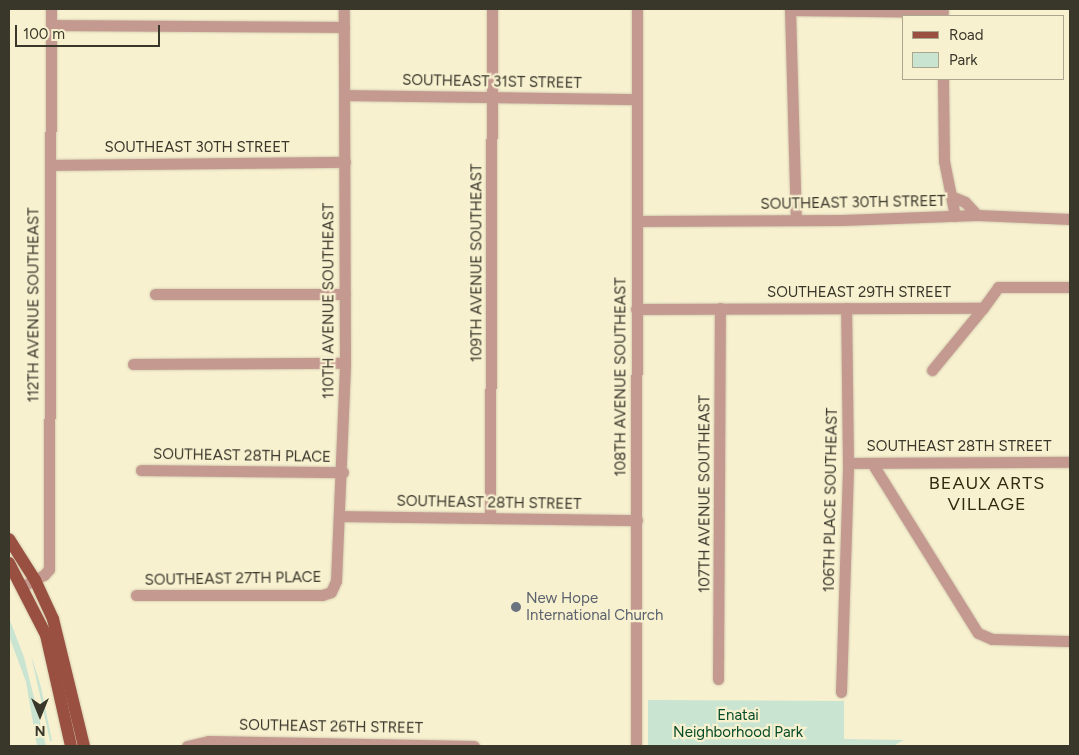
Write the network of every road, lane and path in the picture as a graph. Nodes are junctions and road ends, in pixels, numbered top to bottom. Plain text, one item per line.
1 (51, 9) edge
2 (344, 9) edge
3 (492, 9) edge
4 (637, 9) edge
5 (790, 9) edge
6 (943, 12) edge
7 (51, 25) junction
8 (344, 27) junction
9 (943, 80) edge
10 (346, 95) junction
11 (493, 96) junction
12 (637, 99) junction
13 (345, 162) junction
14 (50, 164) junction
15 (951, 196) junction
16 (976, 215) junction
17 (955, 216) junction
18 (796, 220) junction
19 (1070, 220) edge
20 (637, 221) junction
21 (1070, 287) edge
22 (155, 294) dead end
23 (345, 294) junction
24 (720, 308) junction
25 (846, 308) junction
26 (983, 308) junction
27 (636, 309) junction
28 (345, 363) junction
29 (133, 364) dead end
30 (932, 370) dead end
31 (1070, 462) edge
32 (848, 463) junction
33 (872, 463) junction
34 (141, 470) dead end
35 (343, 472) junction
36 (340, 516) junction
37 (490, 518) junction
38 (637, 520) junction
39 (9, 539) edge
40 (9, 562) edge
41 (35, 580) junction
42 (23, 586) junction
43 (331, 592) joint
44 (136, 595) dead end
45 (1070, 641) edge
46 (718, 679) dead end
47 (841, 692) dead end
48 (71, 746) edge
49 (84, 746) edge
50 (188, 746) edge
51 (474, 746) edge
52 (636, 746) edge

1 - 7 street, 112TH AVENUE SOUTHEAST
2 - 8 street, 110TH AVENUE SOUTHEAST
3 - 11 street, 109TH AVENUE SOUTHEAST
4 - 12 street, 108TH AVENUE SOUTHEAST
5 - 6 street
5 - 18 street
7 - 8 street
7 - 14 street, 112TH AVENUE SOUTHEAST
8 - 10 street, 110TH AVENUE SOUTHEAST
9 - 15 street
10 - 11 street, SOUTHEAST 31ST STREET
10 - 13 street, 110TH AVENUE SOUTHEAST
11 - 12 street, SOUTHEAST 31ST STREET
11 - 37 street, 109TH AVENUE SOUTHEAST
12 - 20 street, 108TH AVENUE SOUTHEAST
13 - 14 street, SOUTHEAST 30TH STREET
13 - 23 street, 110TH AVENUE SOUTHEAST
14 - 41 street, 112TH AVENUE SOUTHEAST
15 - 16 street
15 - 17 street
16 - 17 street, SOUTHEAST 30TH STREET
16 - 19 street, SOUTHEAST 30TH STREET
17 - 18 street, SOUTHEAST 30TH STREET
18 - 20 street, SOUTHEAST 30TH STREET
20 - 27 street, 108TH AVENUE SOUTHEAST
21 - 26 street
22 - 23 street
23 - 28 street, 110TH AVENUE SOUTHEAST
24 - 25 street, SOUTHEAST 29TH STREET
24 - 27 street, SOUTHEAST 29TH STREET
24 - 46 street, 107TH AVENUE SOUTHEAST
25 - 26 street, SOUTHEAST 29TH STREET
25 - 32 street, 106TH PLACE SOUTHEAST
26 - 30 street
27 - 38 street, 108TH AVENUE SOUTHEAST
28 - 29 street
28 - 35 street, 110TH AVENUE SOUTHEAST
31 - 33 street, SOUTHEAST 28TH STREET
32 - 33 street, SOUTHEAST 28TH STREET
32 - 47 street, 106TH PLACE SOUTHEAST
33 - 45 street
34 - 35 street, SOUTHEAST 28TH PLACE
35 - 36 street, 110TH AVENUE SOUTHEAST
36 - 37 street, SOUTHEAST 28TH STREET
36 - 43 street, 110TH AVENUE SOUTHEAST
37 - 38 street, SOUTHEAST 28TH STREET
38 - 52 street, 108TH AVENUE SOUTHEAST
39 - 41 main road
40 - 42 main road
41 - 42 street, 112TH AVENUE SOUTHEAST
41 - 49 main road
42 - 48 main road
43 - 44 street, SOUTHEAST 27TH PLACE
50 - 51 street, SOUTHEAST 26TH STREET

